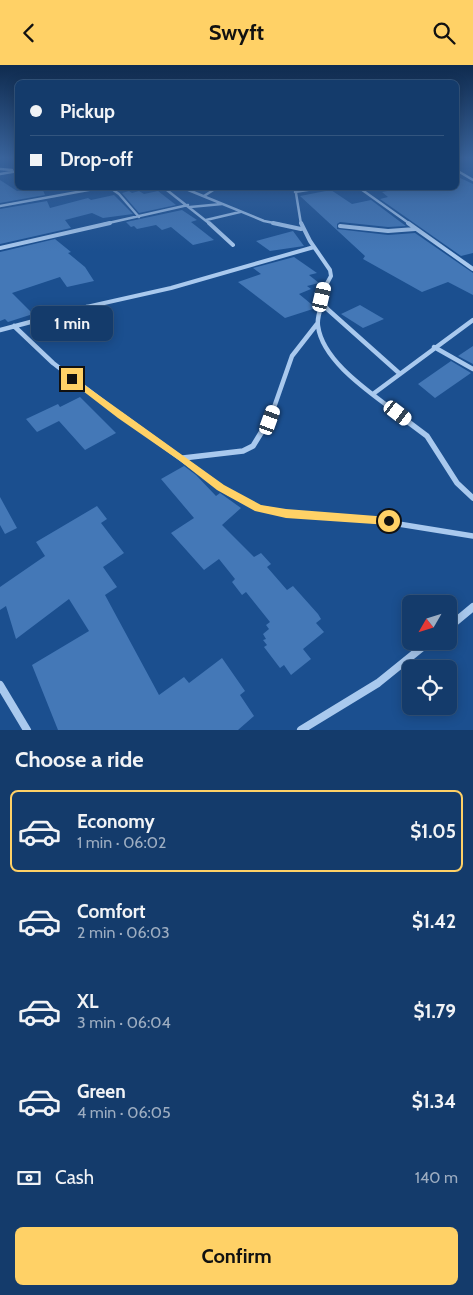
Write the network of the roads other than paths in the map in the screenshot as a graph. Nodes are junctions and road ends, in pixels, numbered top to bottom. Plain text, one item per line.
1 (88, 190) edge
2 (113, 190) edge
3 (167, 190) edge
4 (187, 190) edge
5 (213, 190) edge
6 (295, 190) edge
7 (362, 190) edge
8 (204, 196) junction
9 (223, 204) junction
10 (0, 206) edge
11 (189, 206) junction
12 (240, 212) junction
13 (139, 217) junction
14 (206, 220) junction
15 (340, 226) dead end
16 (301, 229) junction
17 (416, 229) junction
18 (233, 245) dead end
19 (314, 247) junction
20 (0, 248) edge
21 (473, 269) edge
22 (322, 304) junction
23 (473, 320) edge
24 (318, 324) junction
25 (14, 326) junction
26 (0, 330) edge
27 (434, 347) junction
28 (473, 369) edge
29 (400, 373) junction
30 (373, 395) junction
31 (183, 459) junction
32 (473, 498) edge
33 (473, 536) edge
34 (473, 607) edge
35 (458, 620) edge
36 (419, 650) edge
37 (0, 685) edge
38 (27, 730) edge
39 (301, 730) edge

1 - 10 street
2 - 13 street
3 - 11 street
4 - 8 street
5 - 8 street
6 - 16 street
7 - 17 street
8 - 9 street
9 - 11 street
9 - 12 street
11 - 13 street
11 - 14 street
12 - 14 street
12 - 16 street
13 - 20 street
14 - 18 street
15 - 17 street
16 - 19 street
17 - 21 street
19 - 22 street
19 - 25 street
22 - 24 street
22 - 29 street
23 - 27 street
24 - 30 street
24 - 31 street
25 - 26 street
25 - 31 street
27 - 28 street
27 - 29 street
29 - 30 street
30 - 32 street
31 - 33 street
34 - 35 street
36 - 39 street
37 - 38 street

